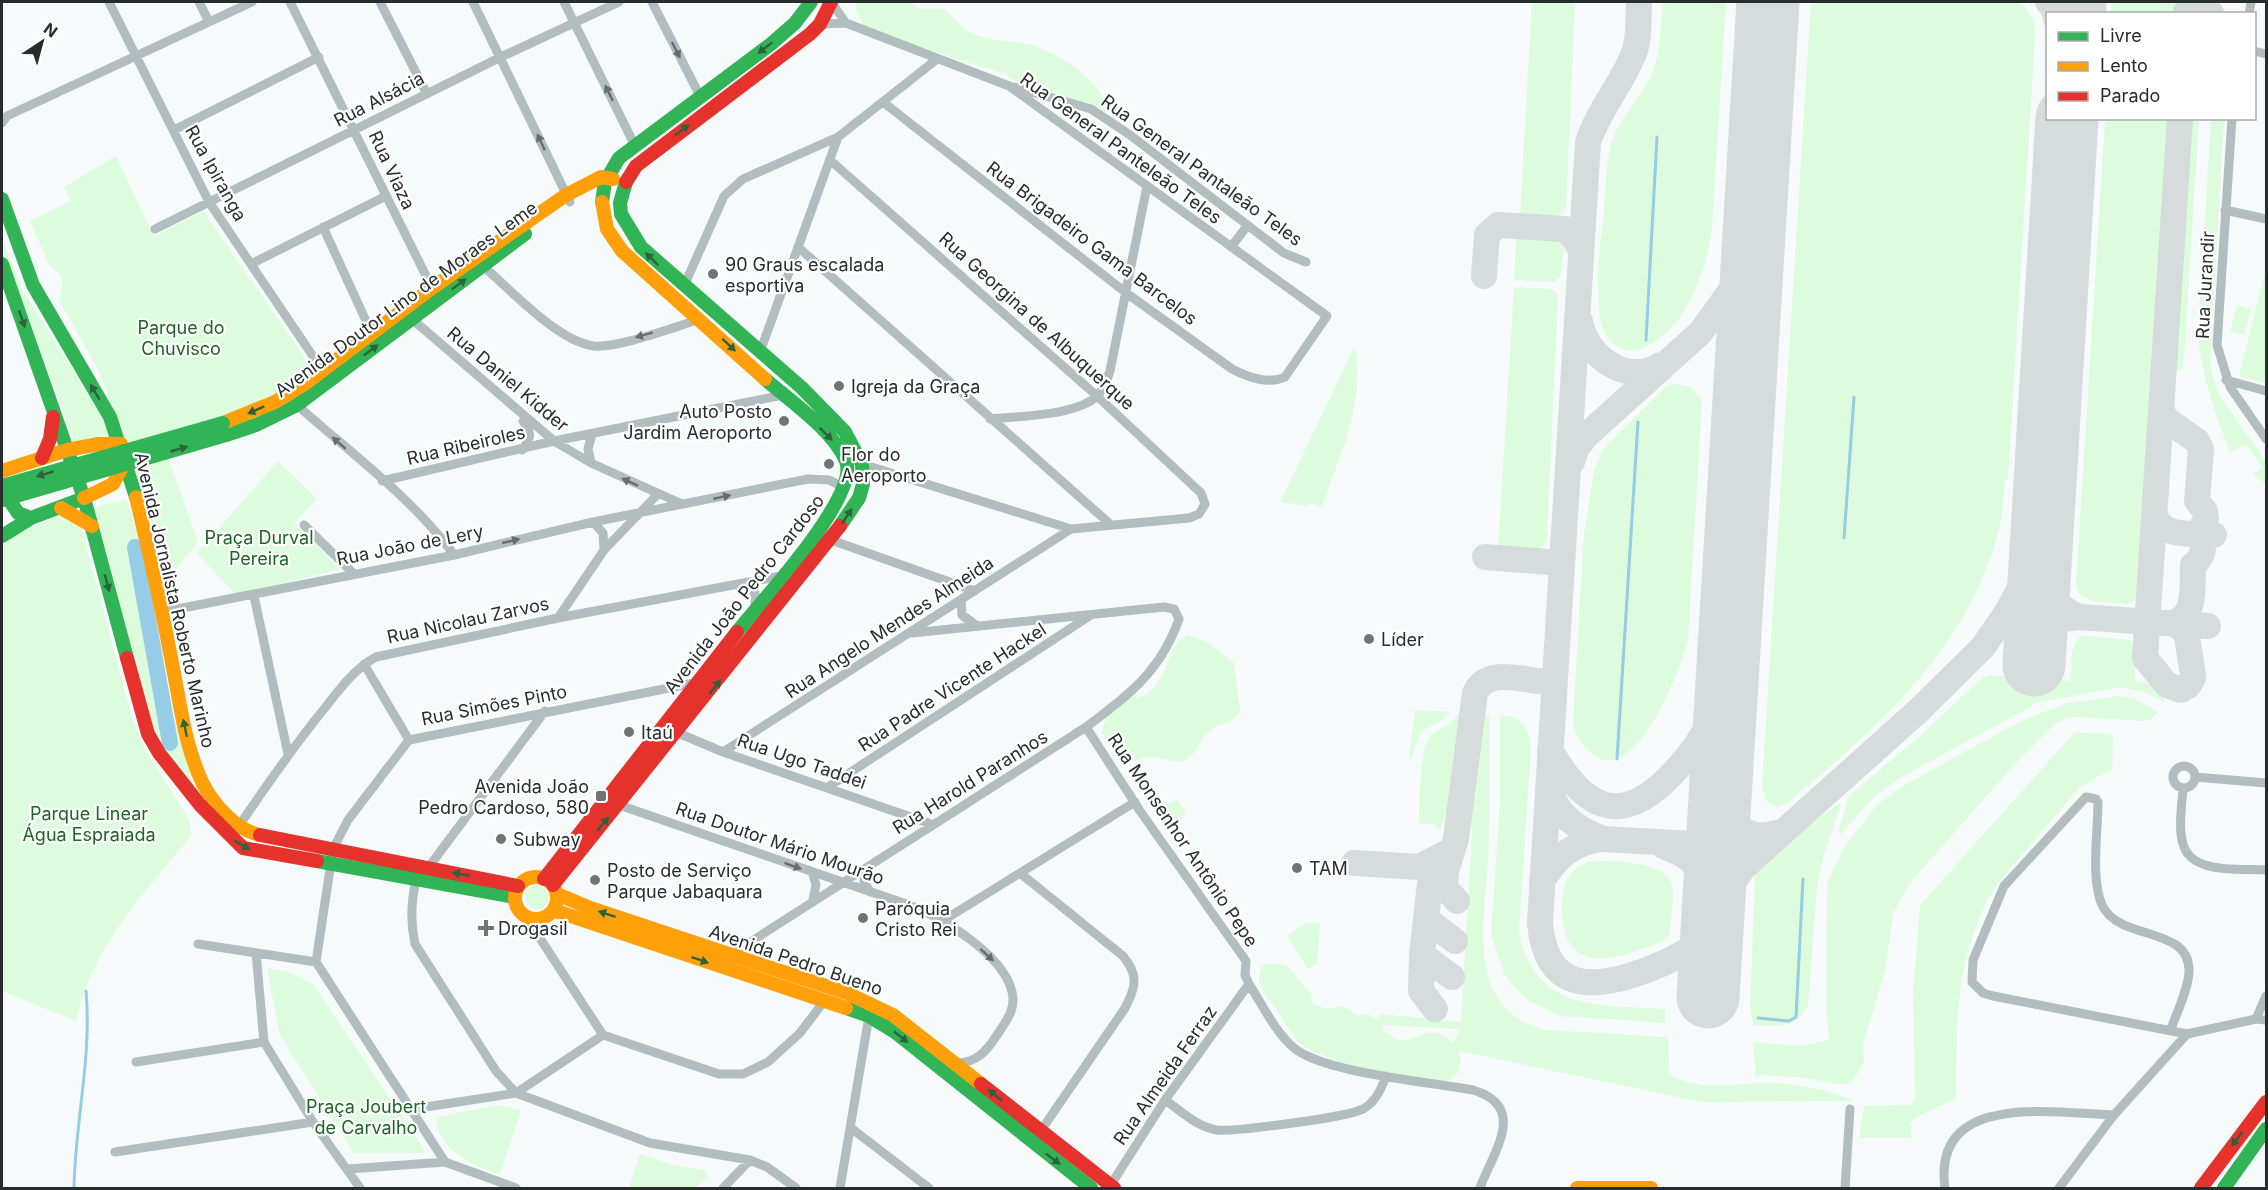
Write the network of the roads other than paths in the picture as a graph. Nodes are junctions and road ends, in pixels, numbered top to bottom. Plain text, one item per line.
1 (109, 2) edge
2 (199, 2) edge
3 (252, 2) edge
4 (290, 2) edge
5 (380, 2) edge
6 (472, 2) edge
7 (564, 2) edge
8 (619, 2) edge
9 (652, 2) edge
10 (831, 2) edge
11 (809, 5) edge
12 (209, 22) junction
13 (575, 22) junction
14 (846, 23) junction
15 (820, 24) junction
16 (137, 55) junction
17 (319, 57) junction
18 (501, 57) junction
19 (936, 60) junction
20 (1009, 86) junction
21 (427, 94) junction
22 (701, 98) junction
23 (883, 102) junction
24 (3, 118) edge
25 (2232, 120) edge
26 (174, 130) junction
27 (355, 130) junction
28 (838, 137) junction
29 (635, 146) junction
30 (830, 160) junction
31 (608, 177) junction
32 (1147, 186) junction
33 (622, 189) junction
34 (386, 196) junction
35 (602, 197) junction
36 (568, 198) junction
37 (2, 199) edge
38 (209, 202) junction
39 (2225, 210) junction
40 (2266, 219) edge
41 (1247, 226) junction
42 (322, 227) junction
43 (155, 229) dead end
44 (798, 247) junction
45 (1232, 247) junction
46 (1306, 262) dead end
47 (2, 264) edge
48 (251, 264) junction
49 (483, 266) junction
50 (684, 286) junction
51 (432, 288) junction
52 (1125, 292) junction
53 (412, 319) junction
54 (701, 319) junction
55 (372, 334) junction
56 (760, 352) junction
57 (1291, 372) joint
58 (326, 375) junction
59 (2226, 380) junction
60 (2266, 391) edge
61 (783, 395) junction
62 (1097, 396) junction
63 (297, 405) junction
64 (514, 409) junction
65 (53, 414) junction
66 (990, 420) junction
67 (224, 429) junction
68 (592, 434) junction
69 (2266, 440) edge
70 (554, 441) junction
71 (120, 444) junction
72 (67, 450) junction
73 (522, 450) junction
74 (42, 458) junction
75 (125, 462) junction
76 (591, 463) junction
77 (862, 464) junction
78 (4, 470) edge
79 (382, 481) junction
80 (845, 488) junction
81 (2, 493) edge
82 (657, 495) junction
83 (84, 498) junction
84 (684, 505) junction
85 (61, 507) junction
86 (641, 512) junction
87 (32, 518) junction
88 (593, 522) junction
89 (1110, 524) junction
90 (304, 525) dead end
91 (92, 526) junction
92 (1071, 529) junction
93 (2, 536) edge
94 (441, 537) junction
95 (831, 540) junction
96 (604, 550) junction
97 (454, 555) junction
98 (431, 557) junction
99 (353, 573) junction
100 (781, 576) junction
101 (744, 584) junction
102 (975, 591) junction
103 (254, 596) junction
104 (961, 600) junction
105 (755, 610) junction
106 (162, 612) junction
107 (942, 612) junction
108 (1093, 614) junction
109 (558, 618) junction
110 (977, 626) junction
111 (951, 628) junction
112 (912, 633) junction
113 (364, 663) junction
114 (699, 682) junction
115 (545, 711) junction
116 (664, 726) junction
117 (1086, 728) junction
118 (678, 733) junction
119 (409, 740) junction
120 (723, 752) junction
121 (288, 754) junction
122 (2195, 777) junction
123 (2266, 783) edge
124 (828, 787) junction
125 (2183, 788) junction
126 (1135, 802) junction
127 (619, 805) junction
128 (931, 824) junction
129 (239, 826) junction
130 (333, 849) junction
131 (330, 865) junction
132 (428, 868) junction
133 (864, 869) junction
134 (2266, 870) edge
135 (813, 873) junction
136 (1020, 873) junction
137 (416, 880) junction
138 (842, 883) junction
139 (551, 886) junction
140 (516, 891) junction
141 (870, 892) junction
142 (813, 899) junction
143 (553, 910) junction
144 (532, 918) junction
145 (944, 920) junction
146 (198, 944) dead end
147 (256, 953) junction
148 (730, 955) junction
149 (316, 962) junction
150 (1249, 984) junction
151 (2266, 996) edge
152 (825, 1000) junction
153 (869, 1016) junction
154 (2256, 1019) junction
155 (2266, 1020) edge
156 (2171, 1029) junction
157 (2187, 1034) junction
158 (603, 1035) junction
159 (264, 1042) junction
160 (136, 1062) dead end
161 (957, 1063) junction
162 (1386, 1076) junction
163 (516, 1093) junction
164 (1166, 1100) junction
165 (2266, 1102) edge
166 (412, 1109) junction
167 (1850, 1109) dead end
168 (2114, 1115) junction
169 (313, 1122) junction
170 (851, 1128) junction
171 (2266, 1129) edge
172 (1040, 1132) junction
173 (115, 1152) dead end
174 (750, 1160) junction
175 (445, 1162) junction
176 (348, 1169) junction
177 (2208, 1185) edge
178 (1112, 1187) edge
179 (360, 1188) edge
180 (516, 1188) edge
181 (723, 1188) edge
182 (796, 1188) edge
183 (840, 1188) edge
184 (929, 1188) edge
185 (1091, 1188) edge
186 (1480, 1188) edge
187 (1577, 1188) edge
188 (1643, 1188) edge
189 (1845, 1188) edge
190 (1945, 1188) edge
191 (2059, 1188) edge
192 (2224, 1188) edge

1 - 16 street, Rua Ipiranga
2 - 12 street
3 - 12 street
4 - 17 street, Rua Viaza
5 - 21 street
6 - 18 street
7 - 13 street
8 - 13 street, Rua Alsácia
9 -> 22 street
10 - 14 street
10 - 15 main road
11 - 15 main road
11 -> 22 main road
12 - 16 street
13 - 18 street, Rua Alsácia
29 -> 13 street
14 - 15 street, Rua General Panteleão Teles
14 - 19 street, Rua General Panteleão Teles
33 -> 15 main road
16 - 24 street
16 - 26 street, Rua Ipiranga
17 - 26 street
17 - 27 street, Rua Viaza
18 - 21 street, Rua Alsácia
36 -> 18 street
19 - 20 street, Rua General Panteleão Teles
19 - 23 street
20 - 32 street, Rua General Panteleão Teles
20 - 41 street, Rua General Pantaleão Teles
21 - 27 street, Rua Alsácia
22 - 29 main road
23 - 28 street
23 - 52 street, Rua Brigadeiro Gama Barcelos
25 - 39 street, Rua Jurandir
26 - 38 street, Rua Ipiranga
27 - 34 street, Rua Viaza
27 - 38 street, Rua Alsácia
28 - 30 street
28 - 50 street
29 - 31 main road
30 - 44 street
30 - 62 street, Rua Georgina de Albuquerque
31 - 33 main road
31 - 35 main road, Avenida João Pedro Cardoso
31 - 36 main road, Avenida Doutor Lino de Moraes Leme
32 - 45 street, Rua General Panteleão Teles
32 - 52 street
33 - 35 main road, Avenida Doutor Lino de Moraes Leme
50 -> 33 main road
34 - 42 street
34 - 51 street, Rua Viaza
35 - 36 main road, Avenida Doutor Lino de Moraes Leme
35 - 54 main road, Avenida João Pedro Cardoso
36 - 49 main road, Avenida Doutor Lino de Moraes Leme
36 - 51 main road, Avenida Doutor Lino de Moraes Leme
71 -> 37 main road, Avenida Jornalista Roberto Marinho
38 - 43 street, Rua Alsácia
38 - 48 street, Rua Ipiranga
39 - 40 street
39 - 59 street, Rua Jurandir
41 - 45 street
41 - 46 street, Rua General Pantaleão Teles
42 - 48 street
42 - 55 street
44 - 56 street
44 - 66 street
45 - 57 street, Rua General Panteleão Teles
47 -> 65 main road
48 - 58 street, Rua Ipiranga
53 -> 49 main road, Avenida Doutor Lino de Moraes Leme
54 -> 49 street
50 - 56 main road
51 - 55 main road, Avenida Doutor Lino de Moraes Leme
52 - 57 street, Rua Brigadeiro Gama Barcelos
52 - 62 street
58 -> 53 main road, Avenida Doutor Lino de Moraes Leme
53 - 64 street, Rua Daniel Kidder
54 -> 61 main road, Avenida João Pedro Cardoso
55 - 58 main road, Avenida Doutor Lino de Moraes Leme
56 - 77 main road
58 - 63 main road, Avenida Doutor Lino de Moraes Leme
58 -> 67 main road, Avenida Doutor Lino de Moraes Leme
59 - 60 street
59 - 69 street, Rua Jurandir
61 - 68 street, Rua Ribeiroles
61 -> 80 main road, Avenida João Pedro Cardoso
62 - 66 street
62 - 89 street, Rua Georgina de Albuquerque
63 - 67 main road, Avenida Doutor Lino de Moraes Leme
79 -> 63 street
64 - 70 street, Rua Daniel Kidder
64 - 73 street
65 - 72 main road
65 - 74 main road
66 - 89 street
67 - 81 main road, Avenida Doutor Lino de Moraes Leme, bridge
68 - 70 street, Rua Ribeiroles
68 - 76 street
70 - 73 street, Rua Ribeiroles
70 - 76 street, Rua Daniel Kidder
71 - 72 main road
71 - 75 main road, Avenida Jornalista Roberto Marinho
72 - 74 main road
72 - 83 main road
73 - 79 street, Rua Ribeiroles
74 - 78 main road
75 - 83 main road
75 - 106 main road, Avenida Jornalista Roberto Marinho
82 -> 76 street, Rua Daniel Kidder
77 - 92 street
95 -> 77 main road, Avenida João Pedro Cardoso
78 - 81 main road
79 - 94 street
84 -> 80 street, Rua João de Lery
80 - 100 main road, Avenida João Pedro Cardoso
81 - 87 main road
82 - 84 street, Rua Daniel Kidder
82 - 86 street
83 - 85 main road
83 - 91 main road
84 - 86 street, Rua João de Lery
85 - 87 main road
85 - 91 main road
86 - 88 street, Rua João de Lery
86 - 96 street
87 - 93 main road
88 - 96 street
97 -> 88 street, Rua João de Lery
89 - 92 street
90 - 99 street
91 -> 131 main road
92 - 102 street, Rua Angelo Mendes Almeida
94 - 97 street
94 - 98 street
95 - 102 street
118 -> 95 main road, Avenida João Pedro Cardoso
96 - 109 street
97 - 98 street, Rua João de Lery
98 - 99 street, Rua João de Lery
99 - 103 street, Rua João de Lery
100 - 101 street, Rua Nicolau Zarvos
100 - 105 main road, Avenida João Pedro Cardoso
101 - 105 street
101 - 109 street, Rua Nicolau Zarvos
102 - 104 street, Rua Angelo Mendes Almeida
103 - 106 street, Rua João de Lery
103 - 121 street
104 - 107 street, Rua Angelo Mendes Almeida
104 - 110 street
105 - 114 main road, Avenida João Pedro Cardoso
129 -> 106 main road, Avenida Jornalista Roberto Marinho
107 - 111 street
107 - 112 street, Rua Angelo Mendes Almeida
108 - 110 street
108 - 117 street, Rua Harold Paranhos
108 - 124 street, Rua Padre Vicente Hackel
109 - 113 street, Rua Nicolau Zarvos
110 - 111 street
111 - 112 street
112 - 120 street, Rua Angelo Mendes Almeida
113 - 119 street
113 - 121 street, Rua Nicolau Zarvos
114 - 115 street, Rua Simões Pinto
114 - 116 main road, Avenida João Pedro Cardoso
115 - 119 street, Rua Simões Pinto
115 - 132 street
116 - 118 street, Rua Ugo Taddei
116 - 139 main road, Avenida João Pedro Cardoso
117 - 126 street, Rua Monsenhor Antônio Pepe
117 - 128 street, Rua Harold Paranhos
118 - 120 street, Rua Ugo Taddei
118 - 127 main road, Avenida João Pedro Cardoso
119 - 130 street, Rua Simões Pinto
120 - 124 street, Rua Ugo Taddei
121 - 129 street, Rua Nicolau Zarvos
122 - 123 street
122 - 125 street
122 - 125 street
124 - 128 street, Rua Ugo Taddei
125 - 134 street
126 - 136 street
126 - 150 street, Rua Monsenhor Antônio Pepe
127 -> 135 street, Rua Doutor Mário Mourão
139 -> 127 main road, Avenida João Pedro Cardoso
128 - 133 street, Rua Harold Paranhos
129 - 130 main road
130 - 131 street, Rua Simões Pinto
130 - 132 main road
131 - 137 main road
131 - 149 street, Rua Simões Pinto
140 -> 132 main road
133 - 138 street, Rua Harold Paranhos
133 - 141 street
135 - 138 street, Rua Doutor Mário Mourão
135 - 142 street
136 - 145 street
136 - 172 street
137 - 140 main road
137 - 163 street
138 - 141 street, Rua Doutor Mário Mourão
138 - 142 street, Rua Harold Paranhos
139 - 140 main road
139 - 143 main road
148 -> 139 main road, Avenida Pedro Bueno
140 - 144 main road
141 - 145 street, Rua Doutor Mário Mourão
142 - 148 street, Rua Harold Paranhos
143 - 144 main road
143 -> 152 main road, Avenida Pedro Bueno
144 - 158 street
145 -> 161 street, Rua Doutor Mário Mourão
146 - 147 street
147 - 149 street
147 - 159 street
148 - 161 main road, Avenida Pedro Bueno
149 - 166 street
150 - 162 street, Rua Monsenhor Antônio Pepe
150 - 164 street, Rua Almeida Ferraz
151 - 154 street
152 - 153 main road, Avenida Pedro Bueno
152 - 158 street
153 - 170 street
153 -> 185 main road, Avenida Pedro Bueno
154 - 155 street
154 - 157 street
156 - 156 street
156 - 157 street
157 - 168 street
158 - 163 street
159 - 160 street
159 - 169 street
172 -> 161 main road, Avenida Pedro Bueno
162 - 164 street
162 - 186 street, Rua Monsenhor Antônio Pepe
163 - 166 street
163 - 174 street
164 - 178 street, Rua Almeida Ferraz
165 -> 177 main road
166 - 175 street
167 - 189 street
168 - 190 street
168 - 191 street
169 - 173 street
169 - 176 street
170 - 183 street
170 - 184 street
171 - 192 main road
172 - 178 main road, Avenida Pedro Bueno
174 - 181 street
174 - 182 street
175 - 176 street
175 - 180 street
176 - 179 street
187 - 188 main road

